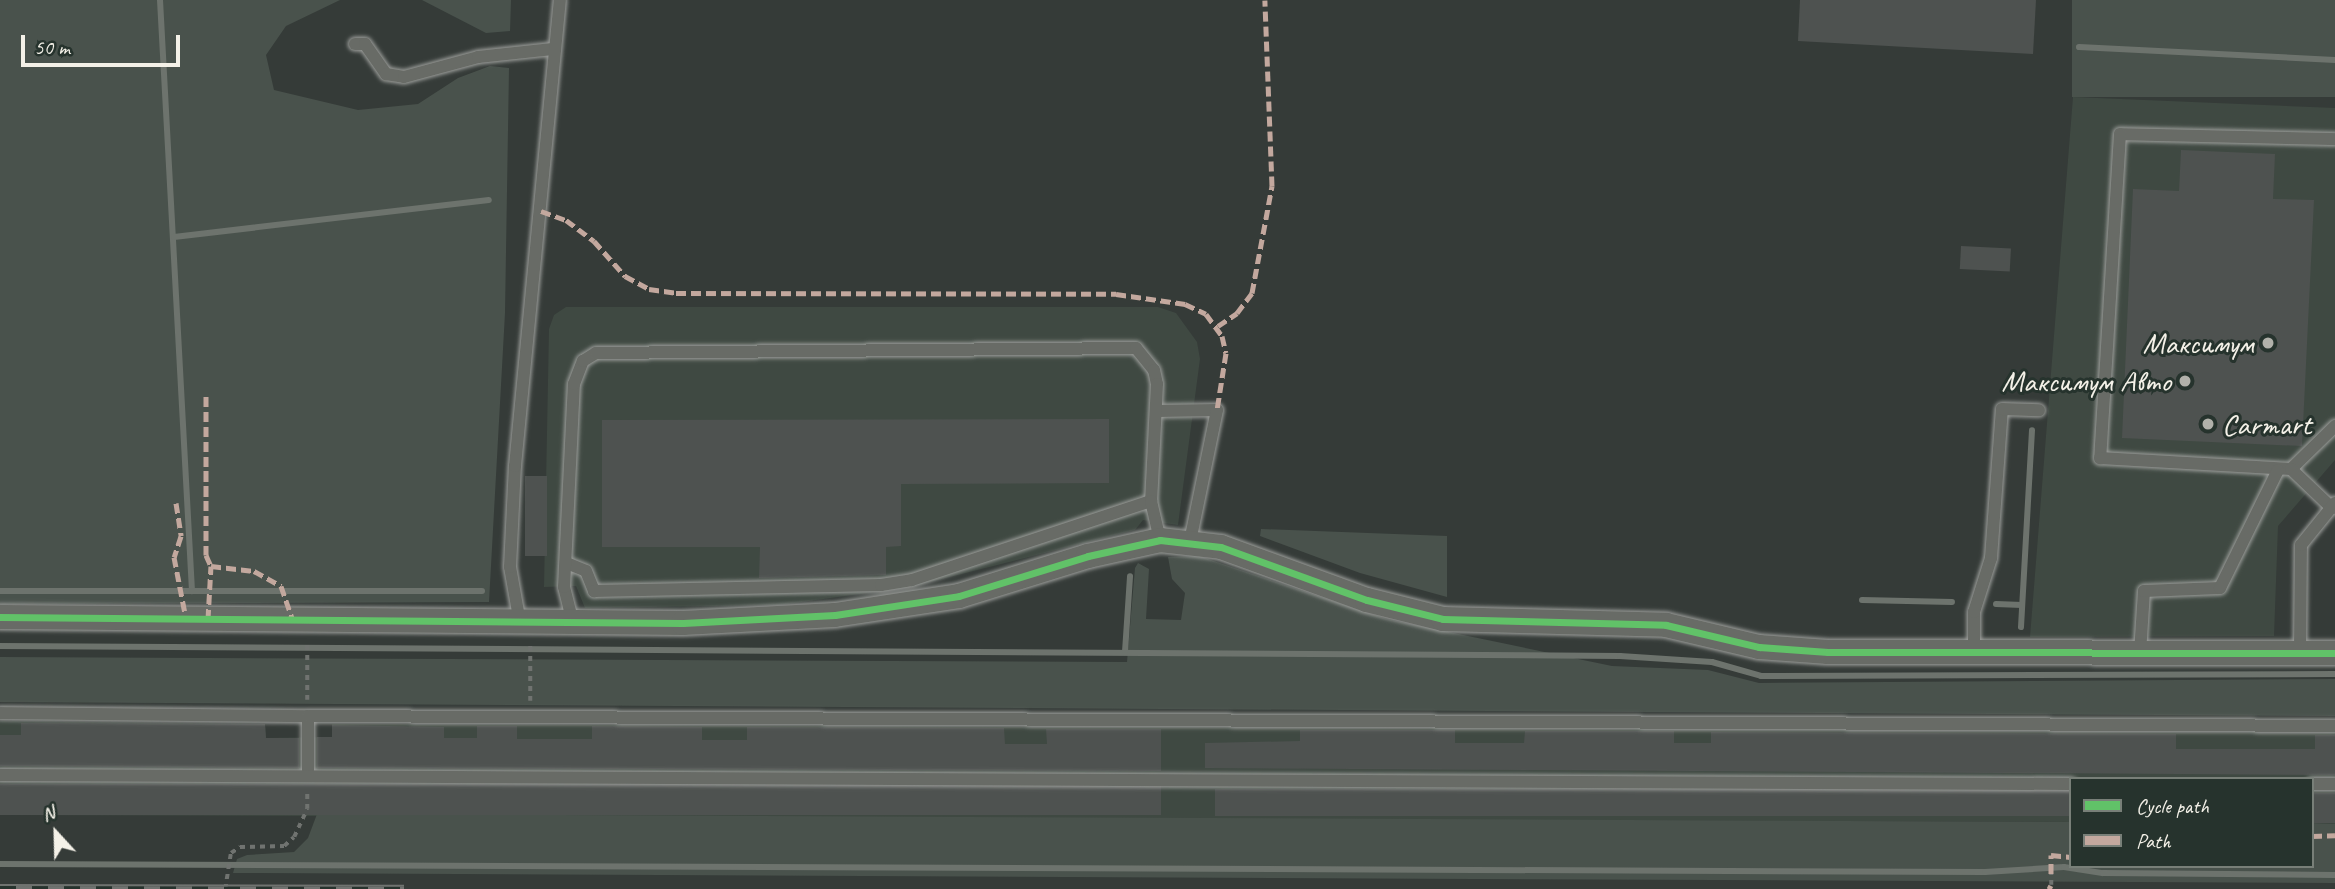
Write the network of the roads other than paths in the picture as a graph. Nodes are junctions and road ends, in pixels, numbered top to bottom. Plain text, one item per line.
1 (560, 0) edge
2 (355, 44) dead end
3 (553, 49) junction
4 (2335, 139) edge
5 (2039, 410) dead end
6 (1157, 411) junction
7 (2335, 426) edge
8 (2285, 470) junction
9 (1151, 500) junction
10 (2334, 506) edge
11 (1160, 540) junction
12 (1190, 542) junction
13 (569, 564) junction
14 (0, 617) edge
15 (573, 623) junction
16 (525, 631) junction
17 (1974, 651) junction
18 (2140, 653) junction
19 (2300, 653) junction
20 (2335, 653) edge
21 (0, 713) edge
22 (308, 716) junction
23 (2335, 726) edge
24 (0, 775) edge
25 (308, 776) junction
26 (2069, 784) edge
27 (2314, 784) edge
28 (2335, 784) edge

1 - 3 lane
2 - 3 lane
3 - 16 lane
4 - 8 lane
5 - 17 lane
6 - 9 lane
6 - 12 lane
6 - 13 lane
7 - 8 lane
8 - 10 lane
8 - 18 lane
9 - 11 lane
9 - 13 lane
10 - 19 lane
11 - 12 street
11 - 15 street
12 - 17 street
13 - 15 lane
14 - 16 street
15 - 16 street
17 - 18 street
18 - 19 street
19 - 20 street
21 - 22 lane
22 - 23 lane
22 - 25 lane
24 - 25 lane
25 - 26 lane
27 - 28 lane

